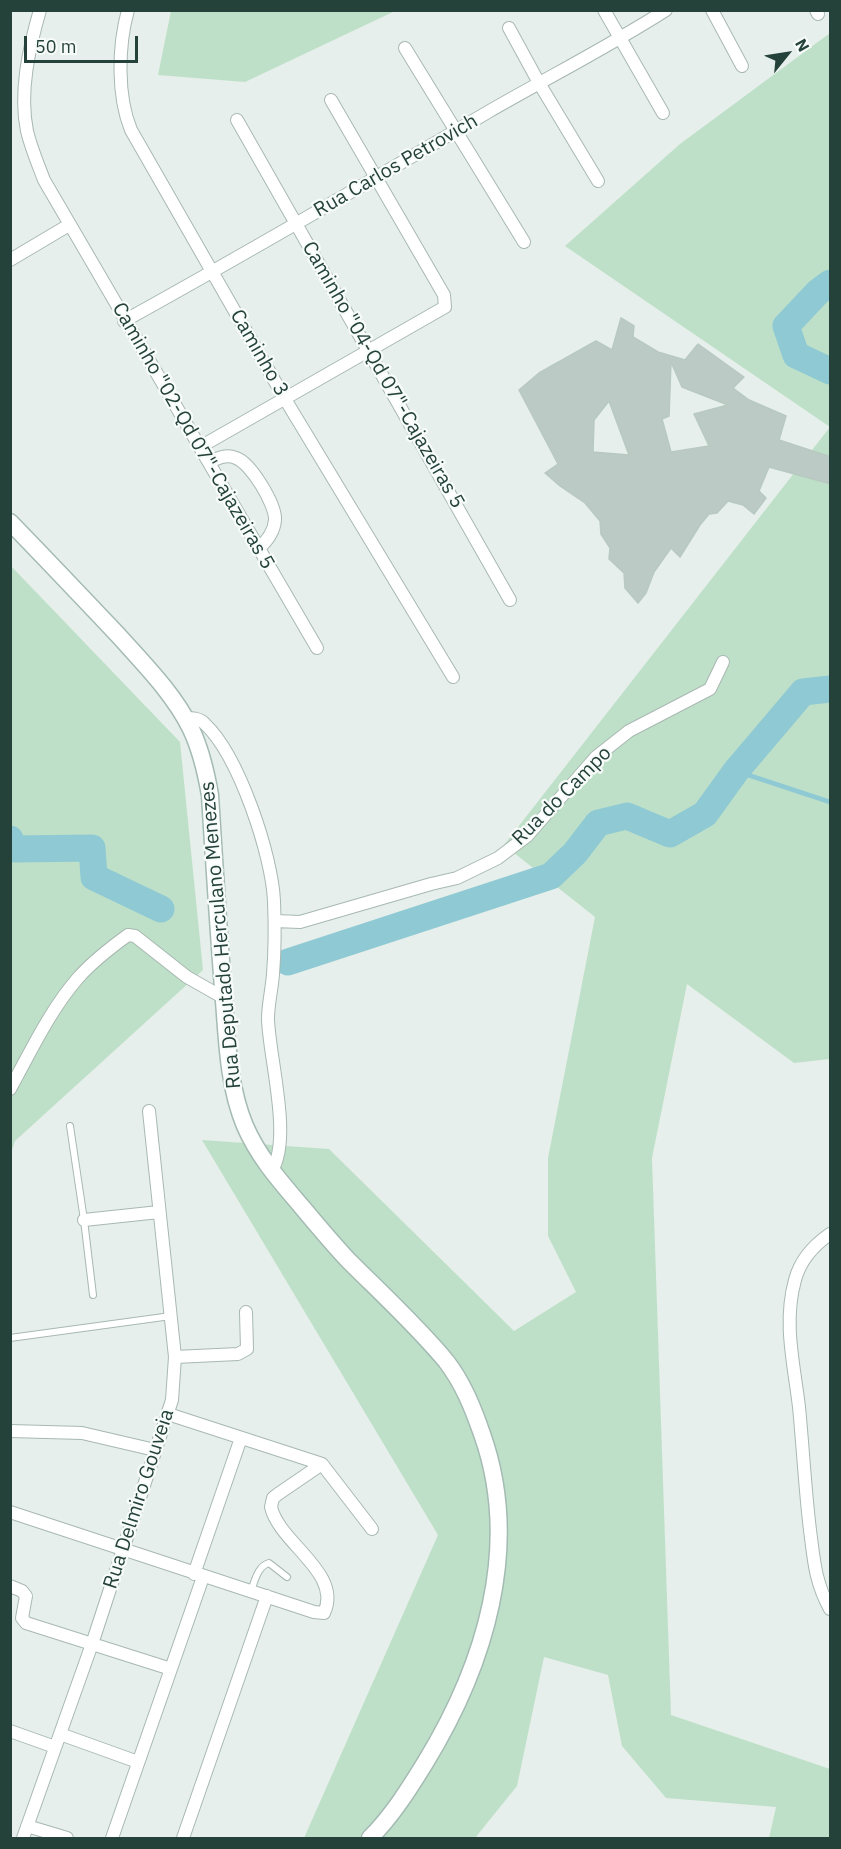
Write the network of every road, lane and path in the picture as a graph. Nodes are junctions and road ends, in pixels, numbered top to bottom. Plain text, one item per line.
1 (40, 10) edge
2 (128, 10) edge
3 (604, 10) edge
4 (666, 10) edge
5 (712, 10) edge
6 (509, 28) dead end
7 (620, 39) junction
8 (405, 48) dead end
9 (742, 66) dead end
10 (539, 83) junction
11 (331, 100) dead end
12 (663, 113) dead end
13 (237, 120) dead end
14 (457, 131) junction
15 (375, 178) junction
16 (598, 181) dead end
17 (297, 224) junction
18 (69, 225) junction
19 (524, 242) dead end
20 (10, 260) edge
21 (212, 273) junction
22 (124, 321) junction
23 (368, 351) junction
24 (285, 399) junction
25 (200, 447) junction
26 (209, 462) junction
27 (10, 522) edge
28 (259, 548) junction
29 (510, 600) dead end
30 (316, 648) dead end
31 (723, 662) dead end
32 (453, 677) dead end
33 (184, 718) junction
34 (275, 921) junction
35 (224, 998) junction
36 (10, 1089) edge
37 (149, 1111) dead end
38 (70, 1126) dead end
39 (272, 1172) junction
40 (159, 1212) junction
41 (84, 1220) junction
42 (831, 1234) edge
43 (93, 1295) dead end
44 (246, 1312) dead end
45 (171, 1316) junction
46 (10, 1338) edge
47 (175, 1357) junction
48 (168, 1414) junction
49 (10, 1431) edge
50 (241, 1438) junction
51 (155, 1450) junction
52 (322, 1464) junction
53 (10, 1512) edge
54 (372, 1529) dead end
55 (122, 1550) junction
56 (198, 1575) junction
57 (287, 1577) dead end
58 (10, 1586) edge
59 (251, 1591) junction
60 (267, 1596) junction
61 (831, 1609) edge
62 (92, 1644) junction
63 (171, 1669) junction
64 (10, 1731) edge
65 (60, 1734) junction
66 (55, 1747) junction
67 (138, 1761) junction
68 (27, 1826) junction
69 (372, 1838) edge
70 (23, 1839) edge
71 (67, 1839) edge
72 (112, 1839) edge
73 (183, 1839) edge

1 - 18 street, Caminho "02-Qd 07"-Cajazeiras 5
2 - 21 street, Caminho 3
3 - 7 street
4 - 7 street, Rua Carlos Petrovich
5 - 9 street
6 - 10 street
7 - 10 street, Rua Carlos Petrovich
7 - 12 street
8 - 14 street
10 - 14 street, Rua Carlos Petrovich
10 - 16 street
11 - 15 street
13 - 17 street, Caminho "04-Qd 07"-Cajazeiras 5
14 - 15 street, Rua Carlos Petrovich
14 - 19 street
15 - 17 street, Rua Carlos Petrovich
15 - 23 street
17 - 21 street, Rua Carlos Petrovich
17 - 23 street, Caminho "04-Qd 07"-Cajazeiras 5
18 - 20 street
18 - 22 street, Caminho "02-Qd 07"-Cajazeiras 5
21 - 22 street, Rua Carlos Petrovich
21 - 24 street, Caminho 3
22 - 25 street, Caminho "02-Qd 07"-Cajazeiras 5
23 - 24 street
23 - 29 street, Caminho "04-Qd 07"-Cajazeiras 5
24 - 25 street
24 - 32 street, Caminho 3
25 - 26 street, Caminho "02-Qd 07"-Cajazeiras 5
26 - 28 street, Caminho "02-Qd 07"-Cajazeiras 5
26 - 28 street
27 - 33 main road, Rua Deputado Herculano Menezes
28 - 30 street, Caminho "02-Qd 07"-Cajazeiras 5
31 - 34 street, Rua do Campo
33 - 34 street
33 - 35 main road, Rua Deputado Herculano Menezes
34 - 39 street
35 - 36 street
35 - 39 main road, Rua Deputado Herculano Menezes
37 - 40 street, Rua Delmiro Gouveia
38 - 41 lane
39 - 69 main road, Rua Deputado Herculano Menezes
40 - 41 street
40 - 45 street, Rua Delmiro Gouveia
41 - 43 lane
42 - 61 street
44 - 47 street
45 - 46 lane
45 - 47 street, Rua Delmiro Gouveia
47 - 48 street, Rua Delmiro Gouveia
48 - 50 street
48 - 51 street, Rua Delmiro Gouveia
49 - 51 street
50 - 52 street
50 - 56 street
51 - 55 street, Rua Delmiro Gouveia
52 - 54 street
52 - 60 street
53 - 55 street
55 - 56 street
55 - 62 street, Rua Delmiro Gouveia
56 - 59 street
56 - 63 street
57 - 59 lane
58 - 62 street
59 - 60 street
60 - 73 street
62 - 63 street
62 - 65 street, Rua Delmiro Gouveia
63 - 67 street
64 - 66 street
65 - 66 street, Rua Delmiro Gouveia
65 - 67 street
66 - 68 street, Rua Delmiro Gouveia
67 - 72 street
68 - 70 street, Rua Delmiro Gouveia
68 - 71 street

